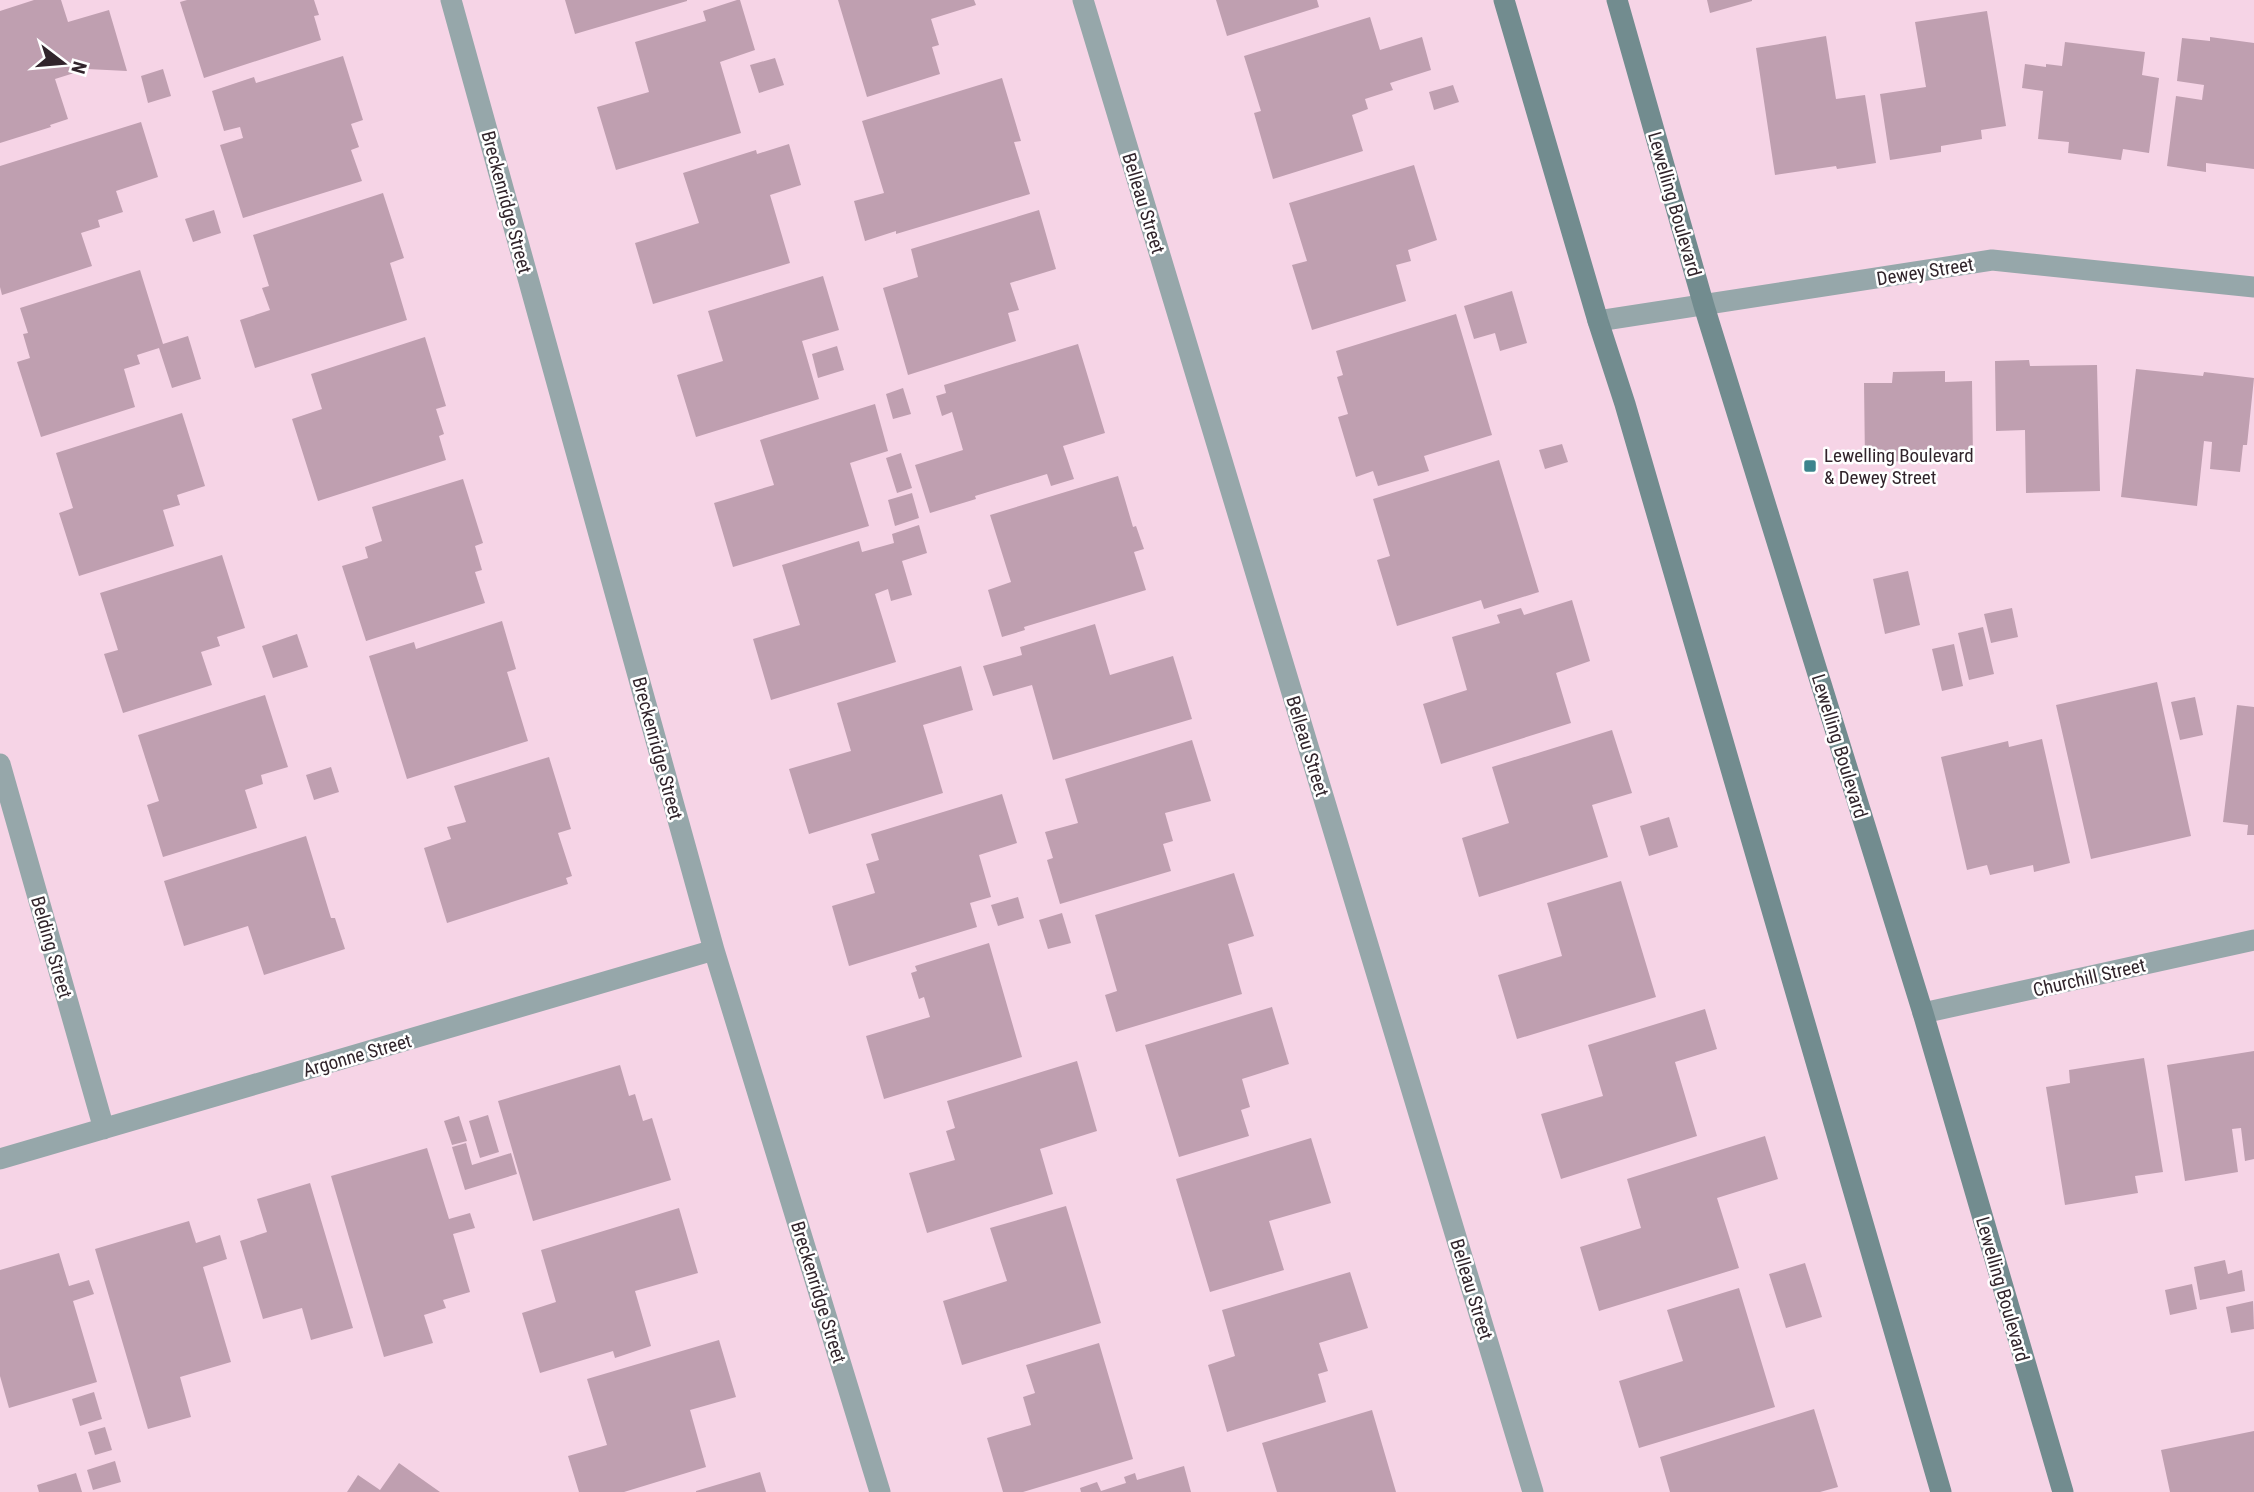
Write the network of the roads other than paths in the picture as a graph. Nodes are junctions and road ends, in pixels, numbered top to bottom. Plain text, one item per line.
1 (451, 0) edge
2 (1083, 0) edge
3 (1504, 0) edge
4 (1617, 0) edge
5 (2254, 288) edge
6 (1704, 306) junction
7 (1598, 321) junction
8 (0, 764) edge
9 (2254, 940) edge
10 (714, 950) junction
11 (1923, 1013) junction
12 (104, 1129) junction
13 (0, 1159) edge
14 (880, 1492) edge
15 (1533, 1492) edge
16 (1941, 1492) edge
17 (2063, 1492) edge

1 - 10 street, Breckenridge Street
2 - 15 street, Belleau Street
3 - 7 main road
4 - 6 main road, Lewelling Boulevard
5 - 6 street, Dewey Street
6 - 7 street, Dewey Street
6 - 11 main road, Lewelling Boulevard
7 - 16 main road
8 - 12 street, Belding Street
9 - 11 street, Churchill Street
10 - 12 street, Argonne Street
10 - 14 street, Breckenridge Street
11 - 17 main road, Lewelling Boulevard
12 - 13 street, Argonne Street

